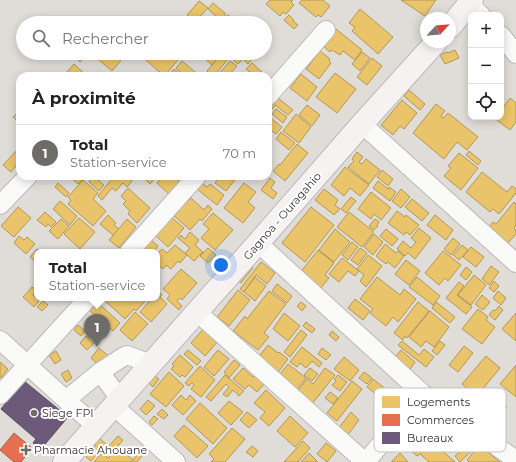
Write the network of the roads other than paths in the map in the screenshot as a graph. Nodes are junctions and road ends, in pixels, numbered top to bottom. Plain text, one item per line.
1 (474, 6) edge
2 (456, 22) edge
3 (326, 30) dead end
4 (504, 39) edge
5 (431, 48) edge
6 (516, 54) edge
7 (272, 91) edge
8 (362, 124) junction
9 (24, 180) edge
10 (192, 180) edge
11 (0, 205) edge
12 (258, 243) junction
13 (132, 249) edge
14 (516, 263) edge
15 (85, 301) edge
16 (197, 312) junction
17 (0, 340) edge
18 (151, 364) junction
19 (28, 365) junction
20 (100, 372) junction
21 (417, 388) edge
22 (0, 395) edge
23 (66, 400) junction
24 (117, 402) junction
25 (96, 426) junction
26 (374, 451) edge
27 (505, 452) edge
28 (516, 460) edge
29 (64, 462) edge
30 (176, 462) edge
31 (365, 462) edge

1 - 2 main road
3 - 7 street
4 - 6 street
5 - 8 main road, Gagnoa - Ouragahio
8 - 12 main road, Gagnoa - Ouragahio
8 - 14 street
9 - 11 street
10 - 13 street
12 - 16 main road, Gagnoa - Ouragahio
12 - 21 street
15 - 19 street
16 - 18 main road, Gagnoa - Ouragahio
16 - 31 street
17 - 19 street
18 - 20 street
18 - 24 main road, Gagnoa - Ouragahio
19 - 22 street
19 - 23 street
20 - 23 street
20 - 24 street
23 - 25 street
24 - 25 main road, Gagnoa - Ouragahio
24 - 30 street
25 - 29 main road, Gagnoa - Ouragahio
26 - 31 street
27 - 28 street

